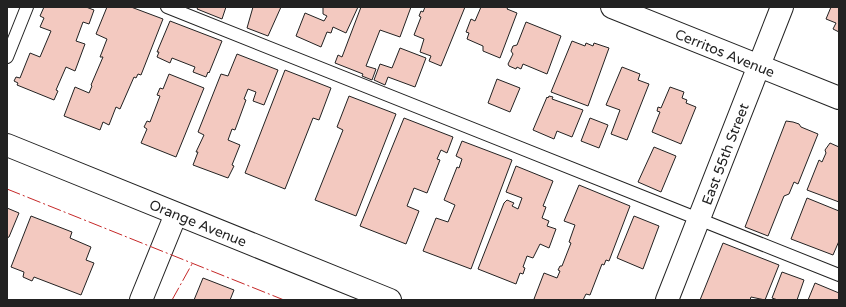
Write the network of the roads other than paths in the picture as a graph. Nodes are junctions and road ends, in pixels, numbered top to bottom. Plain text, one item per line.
1 (27, 7) edge
2 (166, 7) edge
3 (612, 7) edge
4 (782, 7) edge
5 (7, 57) edge
6 (759, 67) junction
7 (839, 98) edge
8 (7, 146) edge
9 (176, 214) junction
10 (700, 219) junction
11 (839, 275) edge
12 (141, 300) edge
13 (390, 300) edge
14 (667, 300) edge

1 - 5 lane
2 - 10 lane
3 - 6 street, Cerritos Avenue
4 - 6 street, East 55th Street
6 - 7 street, Cerritos Avenue
6 - 10 street, East 55th Street
8 - 9 street, Orange Avenue
9 - 12 street
9 - 13 street, Orange Avenue
10 - 11 lane
10 - 14 street, East 55th Street

